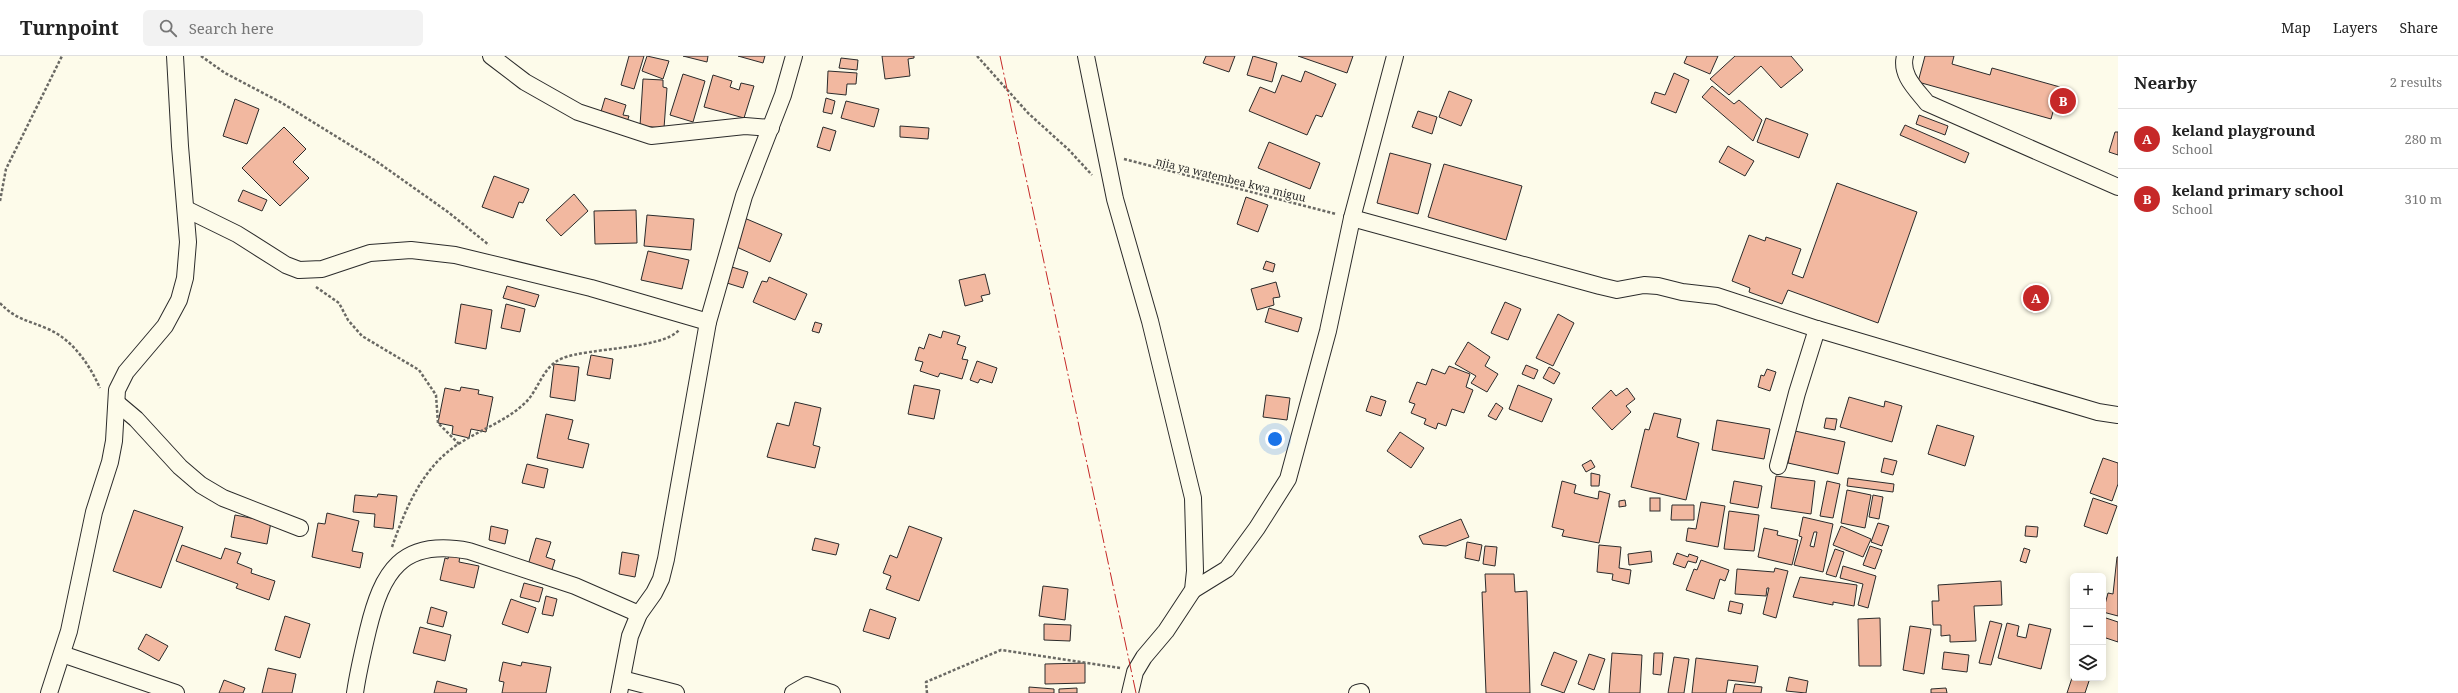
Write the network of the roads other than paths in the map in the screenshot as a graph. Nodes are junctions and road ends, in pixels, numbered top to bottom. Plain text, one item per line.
1 (175, 56) edge
2 (491, 56) edge
3 (794, 56) edge
4 (1086, 56) edge
5 (1394, 56) edge
6 (1905, 56) edge
7 (771, 128) junction
8 (2118, 187) edge
9 (186, 209) junction
10 (1352, 218) junction
11 (708, 322) junction
12 (1817, 329) junction
13 (116, 403) junction
14 (2118, 415) edge
15 (1778, 466) dead end
16 (300, 528) dead end
17 (1193, 590) junction
18 (639, 614) junction
19 (62, 654) junction
20 (621, 686) edge
21 (49, 693) edge
22 (176, 693) edge
23 (355, 693) edge
24 (676, 693) edge
25 (793, 693) edge
26 (832, 693) edge
27 (1130, 693) edge

1 - 9 street
2 - 7 street
3 - 7 street
4 - 17 street
5 - 10 street
6 - 8 street
7 - 11 street
9 - 11 street
9 - 13 street
10 - 12 street
10 - 17 street
11 - 18 street
12 - 14 street
12 - 15 street
13 - 16 street
13 - 19 street
17 - 27 street
18 - 20 street
18 - 23 street
19 - 21 street
19 - 22 street
20 - 24 street
25 - 26 street

